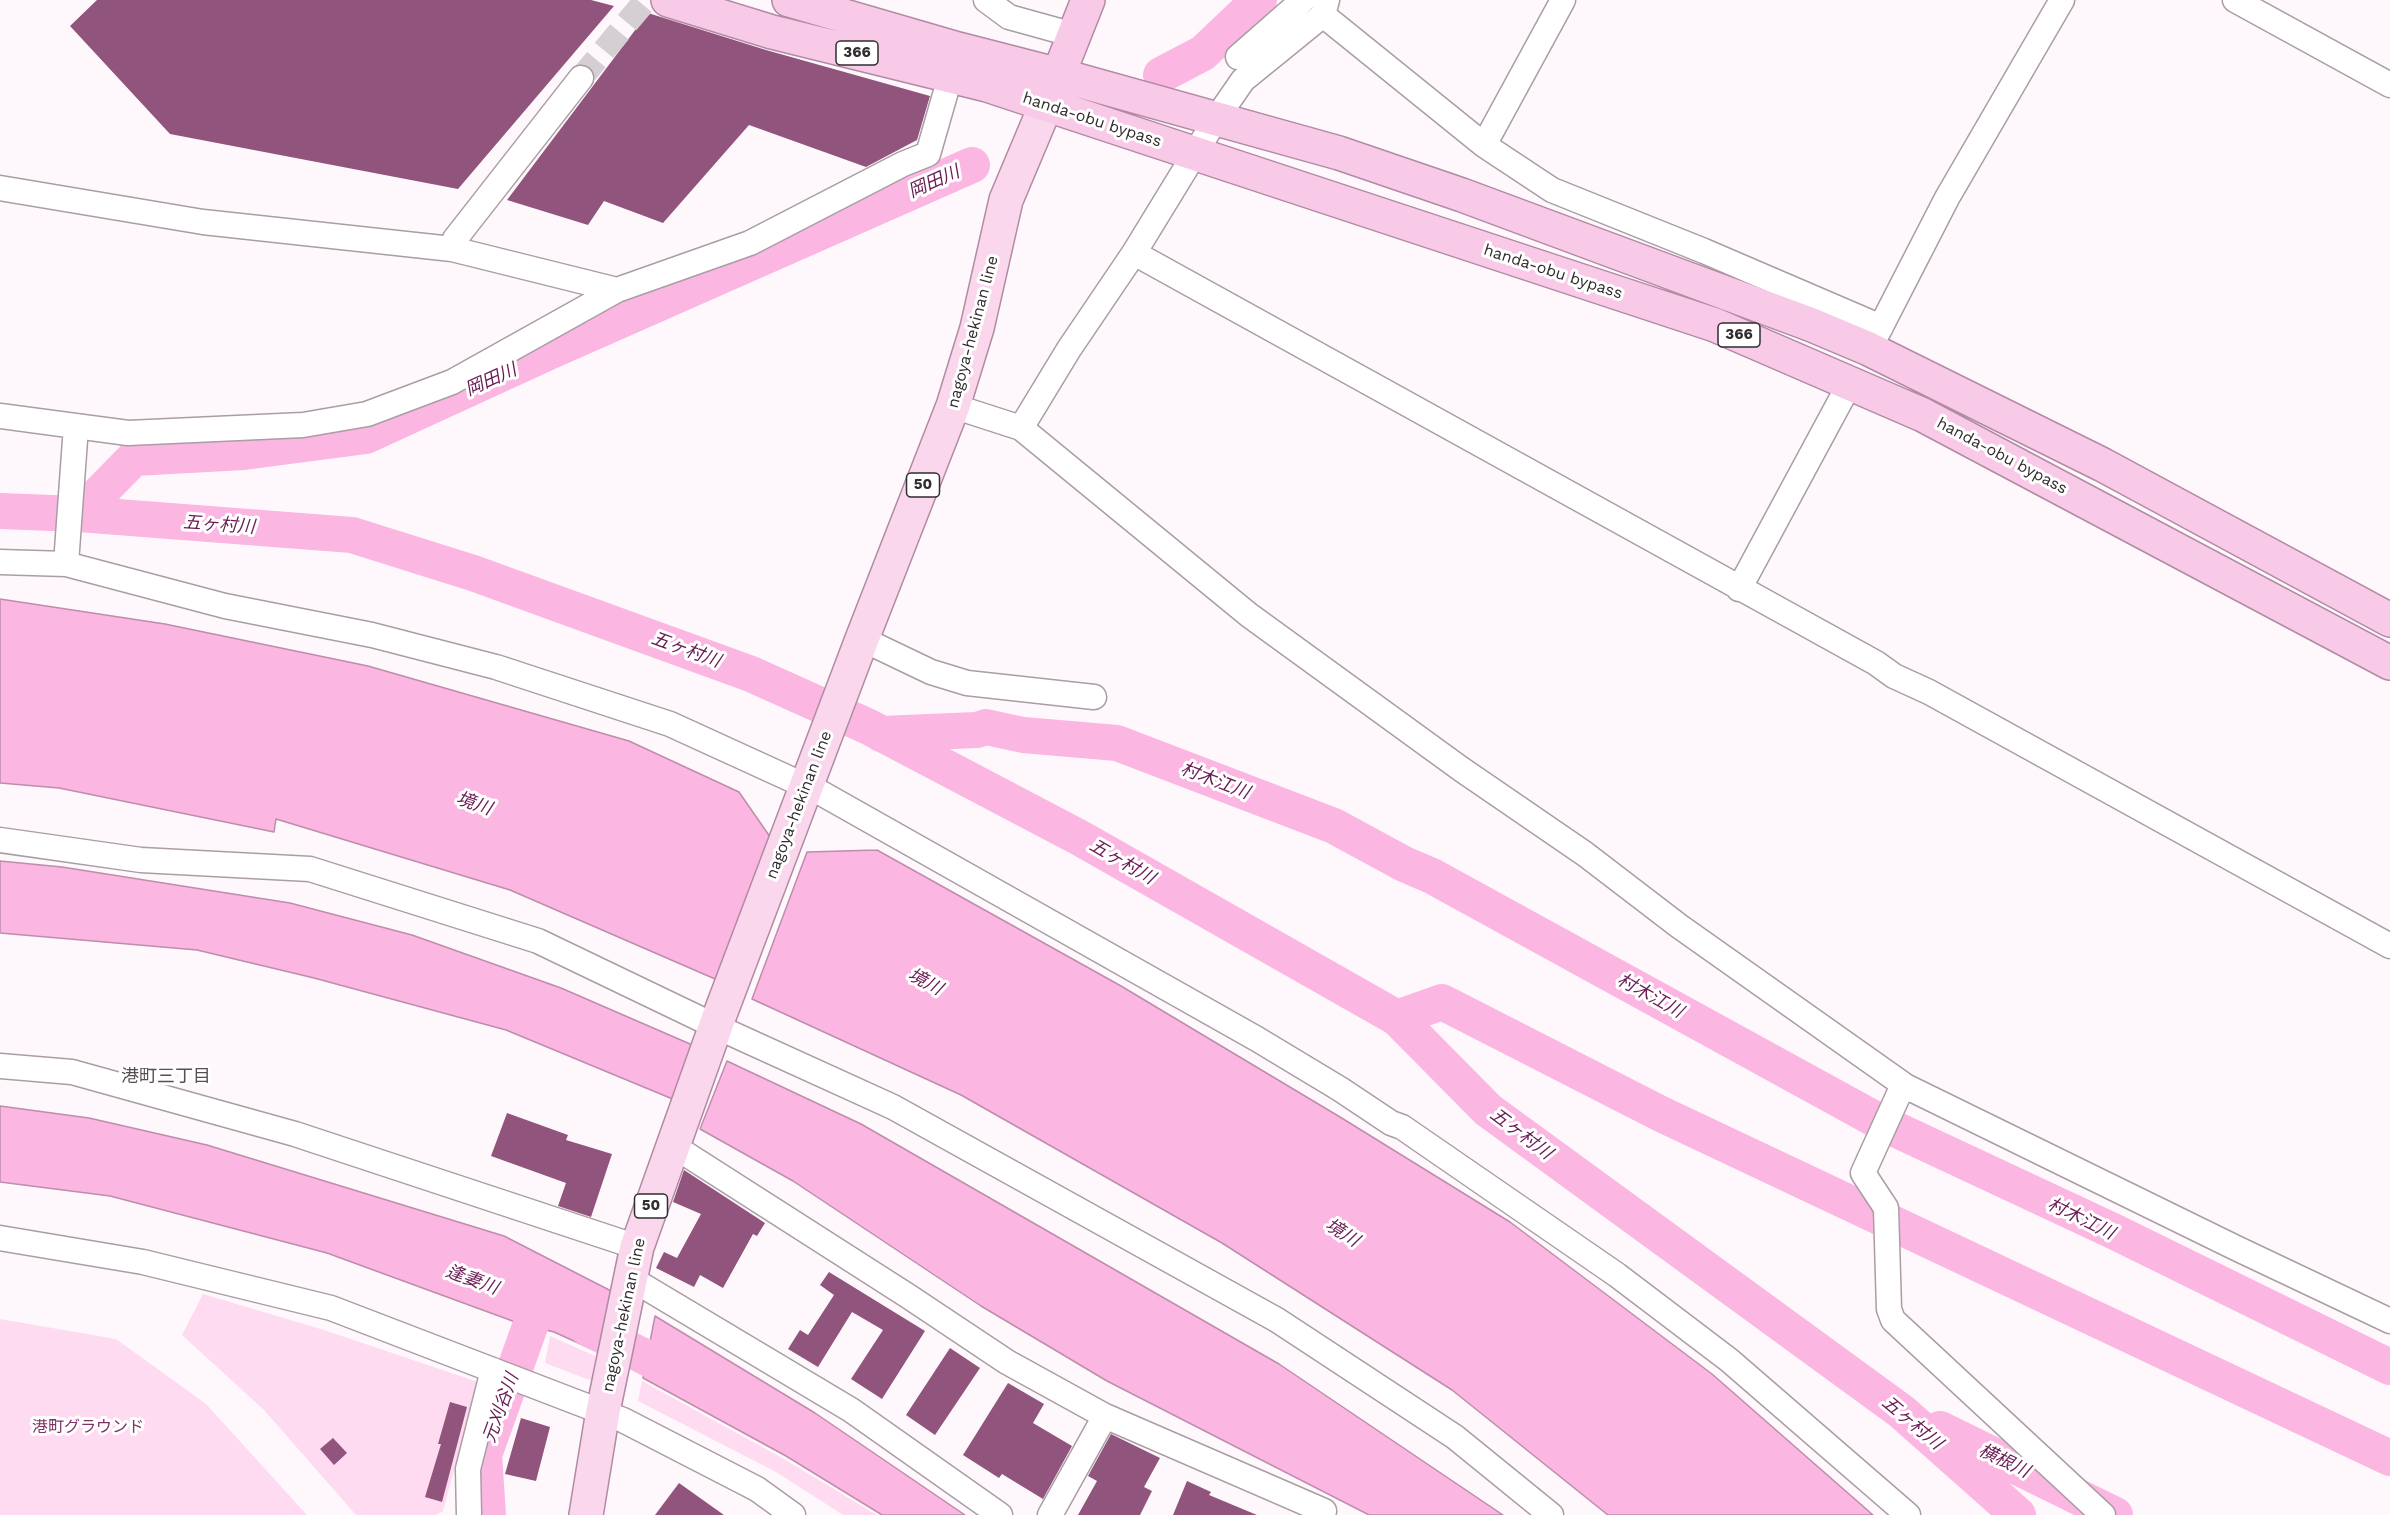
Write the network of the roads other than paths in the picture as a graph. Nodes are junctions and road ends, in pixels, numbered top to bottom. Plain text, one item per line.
1 (668, 0) edge
2 (789, 0) edge
3 (986, 0) edge
4 (1088, 0) edge
5 (1303, 0) edge
6 (1563, 0) edge
7 (2062, 0) edge
8 (2235, 0) edge
9 (1325, 8) edge
10 (1074, 35) junction
11 (1238, 57) dead end
12 (954, 63) junction
13 (1059, 75) junction
14 (581, 78) tunnel mouth
15 (2390, 85) edge
16 (1046, 105) junction
17 (1216, 119) junction
18 (1484, 145) junction
19 (1195, 153) junction
20 (0, 188) edge
21 (452, 249) junction
22 (1134, 253) junction
23 (617, 290) junction
24 (1875, 338) junction
25 (1850, 383) junction
26 (954, 406) junction
27 (0, 416) edge
28 (1021, 428) junction
29 (75, 429) junction
30 (66, 561) junction
31 (0, 562) edge
32 (1739, 589) junction
33 (2390, 620) edge
34 (862, 639) junction
35 (2390, 663) edge
36 (1094, 697) dead end
37 (806, 785) junction
38 (0, 840) edge
39 (2388, 940) edge
40 (715, 1026) junction
41 (0, 1066) edge
42 (1911, 1090) junction
43 (674, 1140) junction
44 (0, 1238) edge
45 (637, 1247) junction
46 (630, 1278) junction
47 (2390, 1321) edge
48 (494, 1370) junction
49 (593, 1407) junction
50 (1106, 1416) junction
51 (1324, 1511) dead end
52 (469, 1515) edge
53 (586, 1515) edge
54 (793, 1515) edge
55 (1000, 1515) edge
56 (1050, 1515) edge
57 (1551, 1515) edge
58 (1908, 1515) edge
59 (2103, 1515) edge

1 - 12 highway, handa-obu bypass / 366
2 - 12 highway, handa-obu bypass / 366
3 - 10 street
4 - 10 highway
5 - 11 street
6 - 18 street
7 - 24 street
8 - 15 street
9 - 17 street
9 - 18 street
10 - 13 highway
12 - 13 highway, handa-obu bypass / 366
12 - 16 highway, handa-obu bypass / 366
12 - 23 street
13 - 16 highway
13 - 17 highway, handa-obu bypass / 366
14 - 21 street
16 - 19 highway, handa-obu bypass / 366
16 - 26 main road, nagoya-hekinan line / 50
17 - 19 street
17 - 24 highway, handa-obu bypass / 366
18 - 24 street
19 - 22 street
19 - 25 highway, handa-obu bypass / 366
20 - 21 street
21 - 23 street
22 - 28 street
22 - 32 street
23 - 29 street
24 - 33 highway, handa-obu bypass / 366
25 - 32 street
25 - 35 highway, handa-obu bypass / 366
26 - 28 street
26 - 34 main road, nagoya-hekinan line / 50
27 - 29 street
28 - 42 street
29 - 30 street
30 - 31 street
30 - 37 street
32 - 39 street
34 - 36 street
34 - 37 main road, nagoya-hekinan line / 50
37 - 40 main road, nagoya-hekinan line / 50
37 - 58 street
38 - 40 street
40 - 43 main road, nagoya-hekinan line / 50
40 - 57 street
41 - 45 street
42 - 47 street
42 - 59 street
43 - 45 main road, nagoya-hekinan line / 50
43 - 50 street
44 - 48 street
45 - 46 main road, nagoya-hekinan line / 50
46 - 49 main road, nagoya-hekinan line / 50
46 - 55 street
48 - 49 street
48 - 52 street
49 - 53 main road, nagoya-hekinan line / 50
49 - 54 street
50 - 51 street
50 - 56 street

